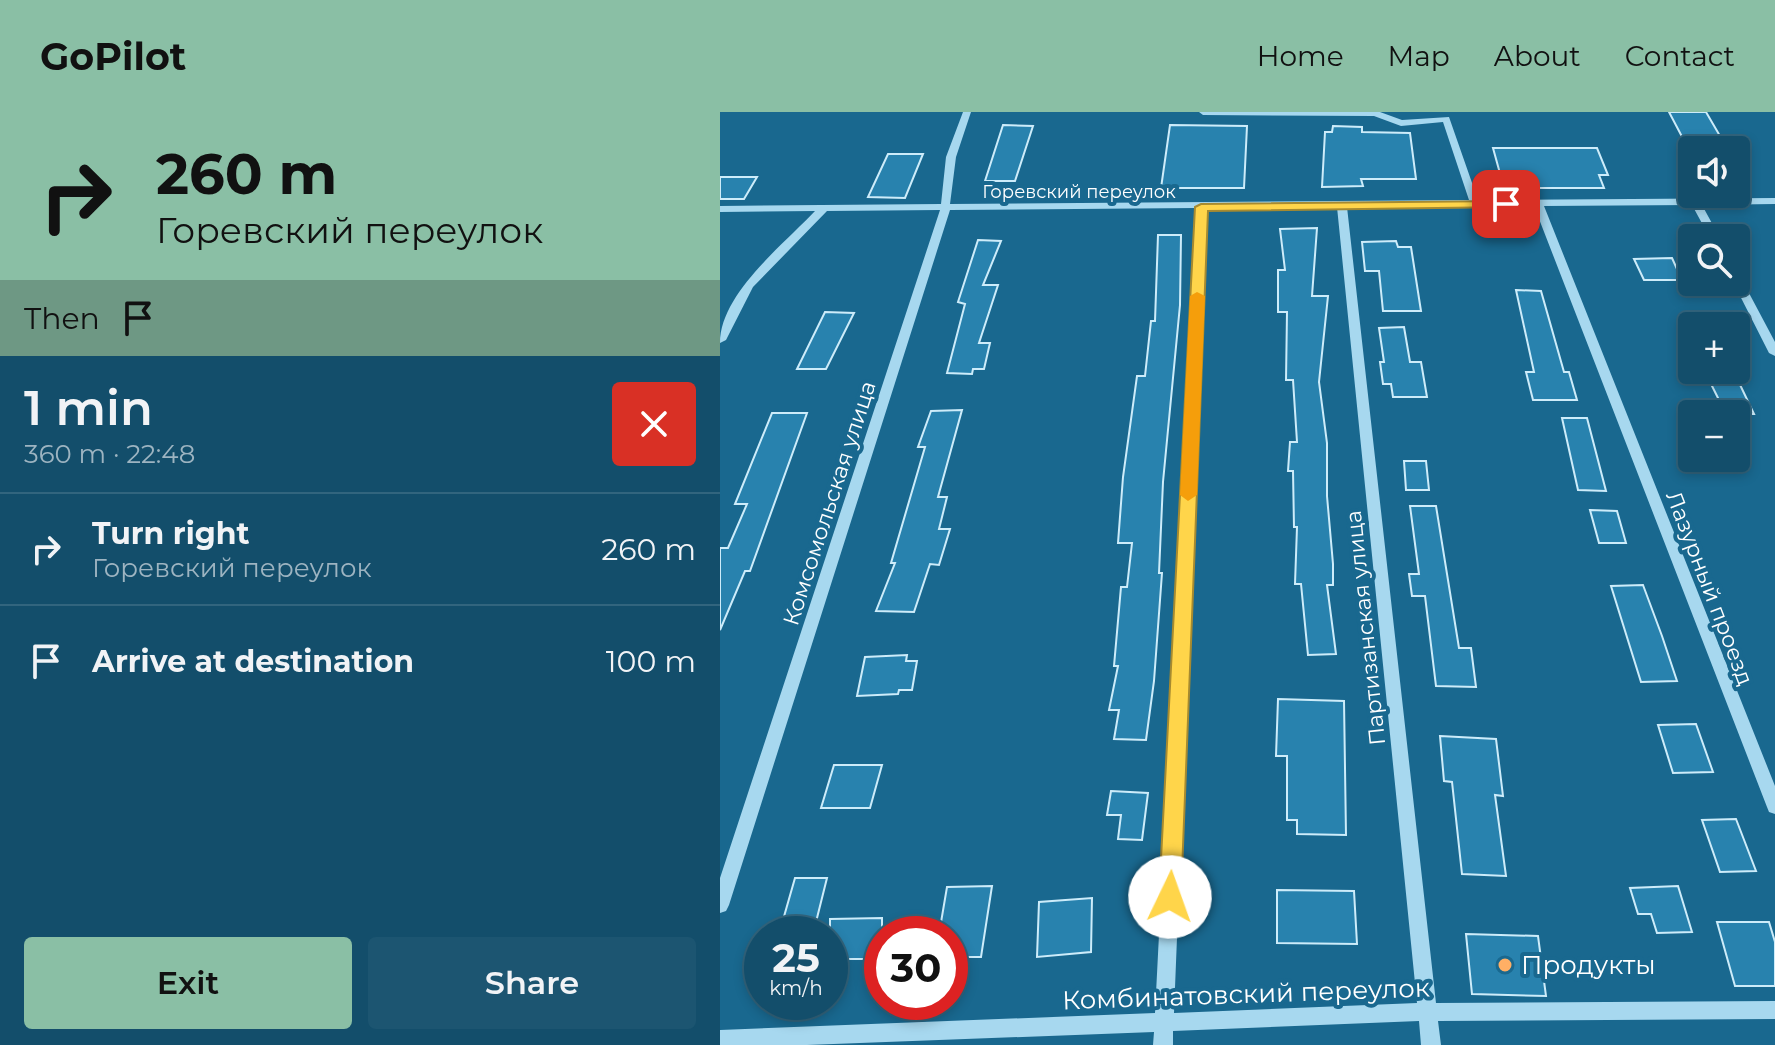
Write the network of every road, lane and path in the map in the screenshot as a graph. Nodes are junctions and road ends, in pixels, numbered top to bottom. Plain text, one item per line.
1 (967, 112) edge
2 (1203, 112) edge
3 (1750, 201) edge
4 (1775, 201) edge
5 (1678, 202) edge
6 (1538, 204) junction
7 (1475, 205) junction
8 (1342, 206) junction
9 (825, 207) junction
10 (1201, 207) junction
11 (720, 209) edge
12 (945, 209) junction
13 (1745, 296) edge
14 (720, 340) edge
15 (1775, 353) edge
16 (1775, 807) edge
17 (720, 905) edge
18 (1775, 1010) edge
19 (1428, 1012) junction
20 (1164, 1023) junction
21 (720, 1039) edge
22 (1163, 1045) edge
23 (1431, 1045) edge

1 - 12 street, Комсомольская улица
2 - 7 street
3 - 4 street, Горевский переулок
5 - 6 street, Горевский переулок
6 - 7 street, Горевский переулок
6 - 16 street, Лазурный проезд
7 - 8 street, Горевский переулок
8 - 10 street, Горевский переулок
8 - 19 street, Партизанская улица
9 - 11 street, Горевский переулок
9 - 12 street, Горевский переулок
9 - 14 street
10 - 12 street, Горевский переулок
10 - 20 street
12 - 17 street, Комсомольская улица
13 - 15 street
18 - 19 street, Комбинатовский переулок
19 - 20 street, Комбинатовский переулок
19 - 23 street, Партизанская улица
20 - 21 street, Комбинатовский переулок
20 - 22 street

